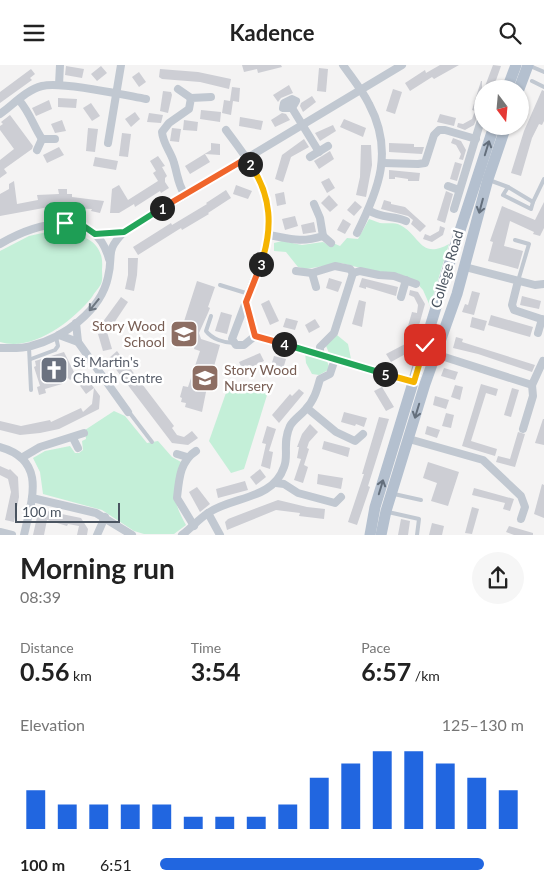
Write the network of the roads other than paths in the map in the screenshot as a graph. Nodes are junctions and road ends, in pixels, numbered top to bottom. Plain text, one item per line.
1 (60, 65) edge
2 (121, 65) edge
3 (343, 65) edge
4 (402, 65) edge
5 (516, 65) edge
6 (528, 65) edge
7 (544, 72) edge
8 (510, 80) edge
9 (522, 80) edge
10 (532, 81) dead end
11 (58, 85) junction
12 (544, 87) edge
13 (178, 89) dead end
14 (361, 91) junction
15 (116, 94) junction
16 (210, 97) dead end
17 (191, 98) junction
18 (146, 99) dead end
19 (19, 100) junction
20 (292, 109) dead end
21 (0, 114) edge
22 (302, 126) junction
23 (226, 130) dead end
24 (477, 135) edge
25 (491, 135) edge
26 (503, 135) edge
27 (42, 139) junction
28 (55, 139) dead end
29 (476, 139) junction
30 (108, 143) dead end
31 (328, 146) dead end
32 (37, 150) dead end
33 (319, 152) junction
34 (310, 157) dead end
35 (247, 158) junction
36 (383, 163) junction
37 (482, 166) junction
38 (488, 179) junction
39 (544, 179) edge
40 (448, 186) dead end
41 (508, 187) junction
42 (459, 190) junction
43 (472, 193) junction
44 (184, 194) junction
45 (533, 202) junction
46 (314, 204) dead end
47 (454, 209) dead end
48 (368, 211) junction
49 (406, 221) dead end
50 (124, 232) junction
51 (357, 233) dead end
52 (95, 234) junction
53 (269, 235) junction
54 (323, 236) junction
55 (515, 240) dead end
56 (1, 243) edge
57 (331, 243) dead end
58 (452, 255) junction
59 (109, 261) junction
60 (466, 263) junction
61 (296, 271) dead end
62 (312, 273) junction
63 (353, 273) junction
64 (406, 280) junction
65 (518, 281) junction
66 (416, 284) dead end
67 (220, 285) dead end
68 (544, 285) edge
69 (316, 287) dead end
70 (401, 297) dead end
71 (247, 298) junction
72 (211, 316) dead end
73 (543, 320) edge
74 (76, 323) junction
75 (538, 333) dead end
76 (57, 336) junction
77 (255, 336) junction
78 (78, 341) junction
79 (234, 343) junction
80 (30, 347) junction
81 (0, 348) edge
82 (320, 354) junction
83 (435, 354) junction
84 (30, 359) junction
85 (335, 359) junction
86 (542, 361) dead end
87 (420, 383) junction
88 (532, 385) junction
89 (31, 390) dead end
90 (307, 408) junction
91 (128, 412) joint
92 (524, 429) dead end
93 (84, 433) dead end
94 (363, 434) dead end
95 (72, 438) junction
96 (409, 439) junction
97 (355, 441) junction
98 (152, 442) dead end
99 (0, 447) edge
100 (78, 447) dead end
101 (354, 450) dead end
102 (196, 451) dead end
103 (177, 454) dead end
104 (23, 457) junction
105 (187, 457) junction
106 (276, 483) junction
107 (392, 493) junction
108 (32, 498) junction
109 (421, 501) dead end
110 (386, 511) junction
111 (337, 512) dead end
112 (208, 513) junction
113 (105, 517) junction
114 (521, 519) dead end
115 (194, 526) junction
116 (0, 532) edge
117 (12, 535) edge
118 (24, 535) edge
119 (97, 535) edge
120 (132, 535) edge
121 (182, 535) edge
122 (220, 535) edge
123 (370, 535) edge
124 (381, 535) edge
125 (417, 535) edge

1 - 11 street
2 - 15 street
3 - 14 street
4 - 14 street
5 - 8 main road
6 - 7 lane
6 - 9 main road
10 - 12 lane
11 - 15 street
11 - 19 street
13 - 17 street
14 - 22 street
14 - 36 street
15 - 18 street
15 - 30 street
16 - 17 street
17 - 44 street
19 - 21 street
19 - 27 street
20 - 22 street
22 - 33 street
22 - 35 street
23 - 35 street
24 - 29 street
37 -> 25 main road, College Road
26 - 38 main road, College Road
27 - 28 street
27 - 32 street
29 - 36 street
29 - 42 street
31 - 33 street
33 - 34 street
35 - 44 street
35 - 53 street
36 - 48 street
37 - 38 lane
37 - 43 main road, College Road
38 - 41 lane
38 - 43 lane
38 -> 60 main road, College Road
39 - 45 lane
40 - 42 street
41 - 45 lane
41 - 45 lane
42 - 47 street
43 - 58 main road, College Road
44 - 50 street
46 - 54 street
48 - 49 street
48 - 51 street
50 - 52 street
50 - 59 street
52 - 56 street
52 - 59 street
53 - 54 street
53 - 71 street
54 - 57 street
55 - 65 lane
58 - 60 lane
58 - 87 main road, College Road
59 -> 74 street
60 - 65 street
60 - 83 main road, College Road
61 - 62 street
62 - 63 street
62 - 69 street
63 - 64 street
63 - 82 street
64 - 66 street
64 - 70 street
65 - 68 street
65 - 73 street
67 - 71 lane
71 - 77 street
71 - 79 street
72 - 79 lane
73 - 75 street
74 - 76 street
74 - 78 street
76 - 78 street
76 - 80 street
76 - 84 lane
77 - 79 street
77 - 82 street
78 - 91 street
80 - 81 street
80 - 84 lane
82 - 85 street
83 - 87 main road, College Road
83 - 88 street
84 - 89 lane
85 - 87 street
85 - 90 street
86 - 88 street
87 -> 96 main road, College Road
123 -> 87 main road, College Road
88 - 92 street
90 - 97 street
90 - 106 street
91 - 98 lane
93 - 95 street
94 - 97 street
95 - 100 street
95 - 104 street
96 - 107 main road, College Road
96 - 114 street
97 - 101 street
99 - 104 street
102 - 105 street
103 - 105 street
104 - 108 street
105 - 115 street
106 - 111 street
106 - 112 street
107 - 109 lane
107 - 110 main road, College Road
108 - 113 street
108 - 118 street
110 - 124 main road, College Road
110 - 125 lane
112 - 115 street
112 - 122 street
113 - 119 street
113 - 120 street
115 - 121 street
116 - 117 street

